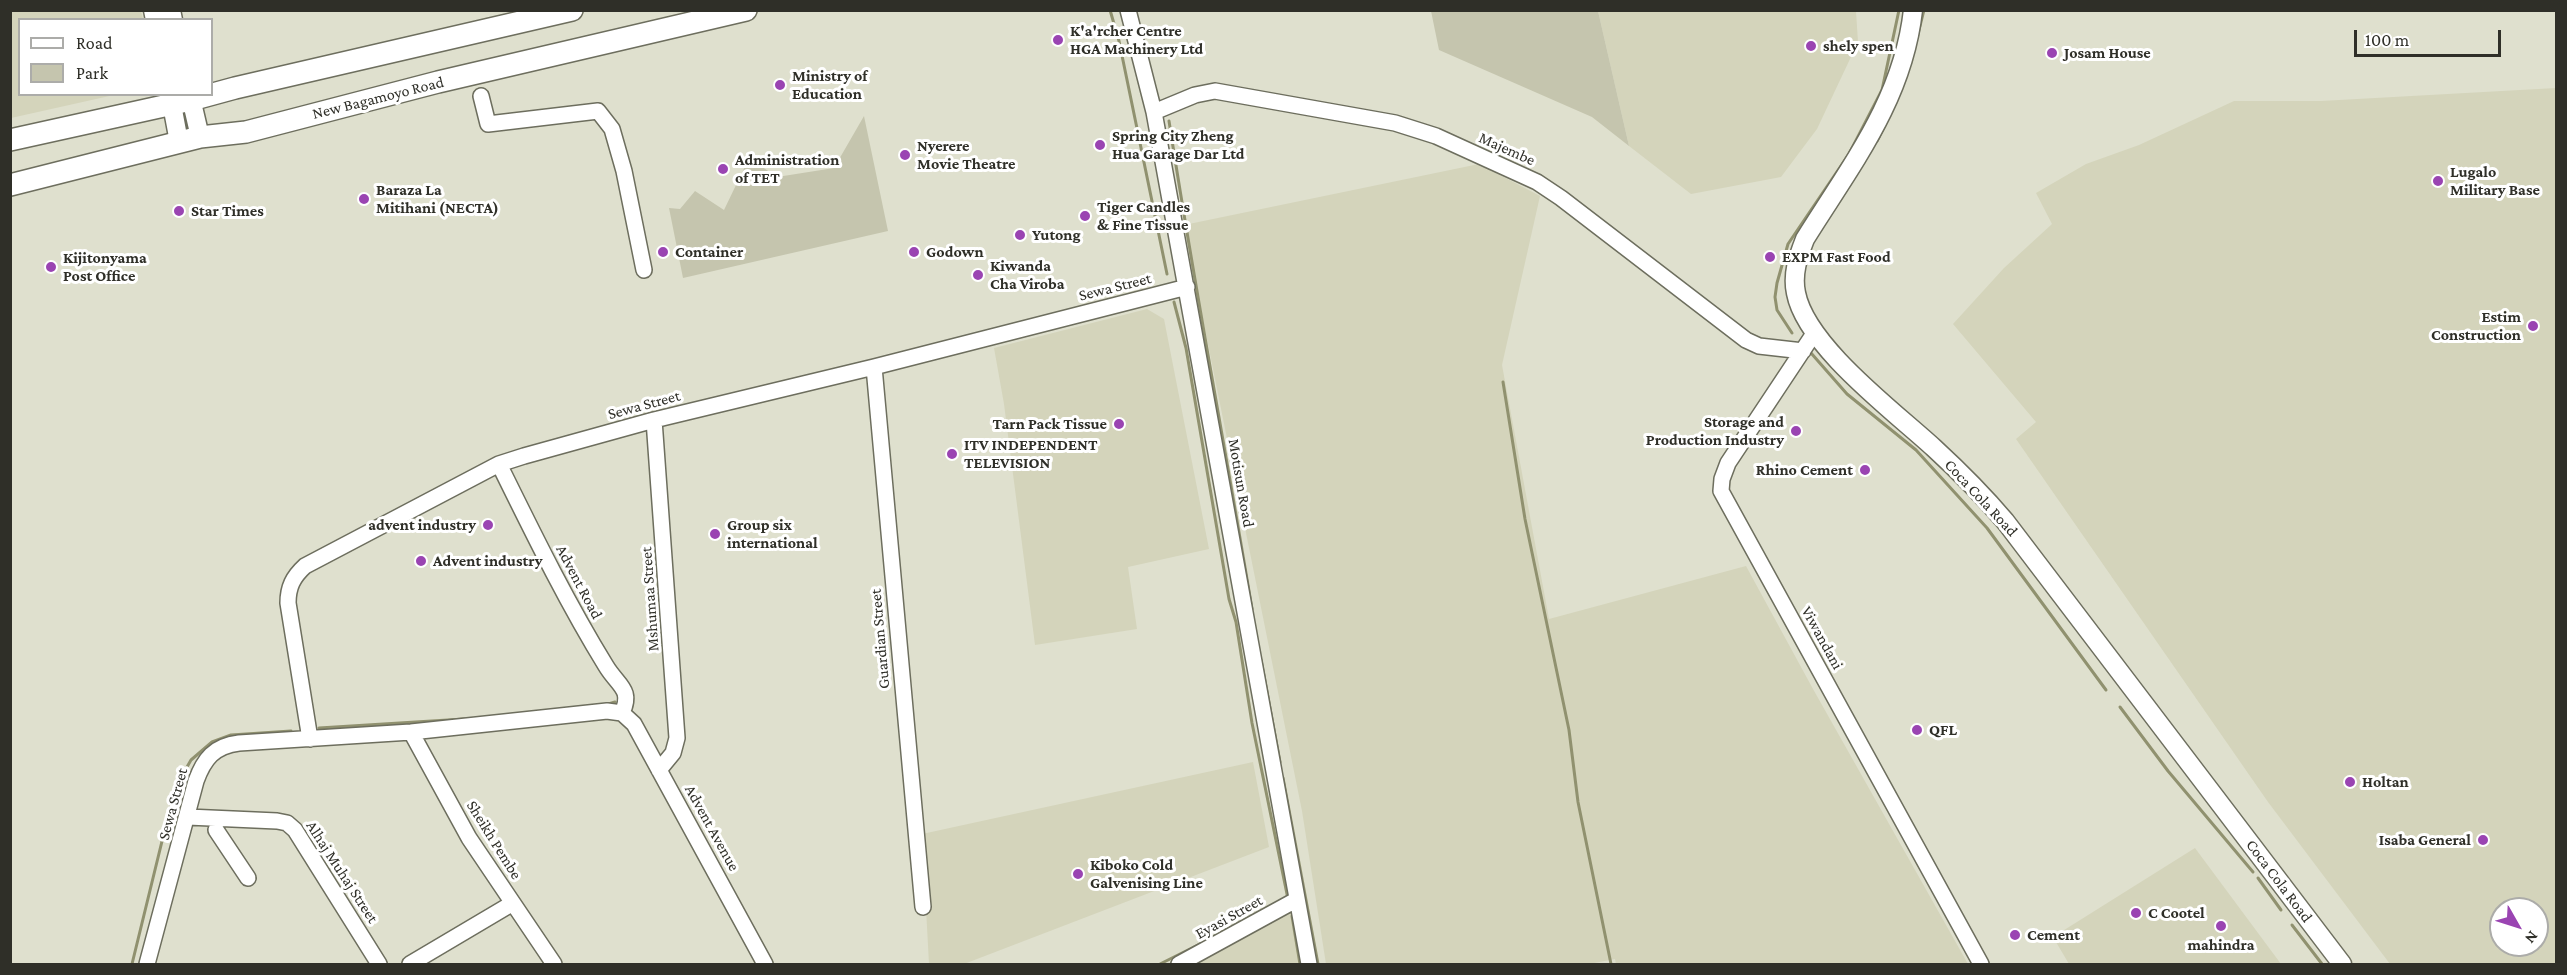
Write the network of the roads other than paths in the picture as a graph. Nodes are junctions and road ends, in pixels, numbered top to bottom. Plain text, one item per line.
1 (572, 10) edge
2 (746, 10) edge
3 (1128, 10) edge
4 (1913, 10) edge
5 (213, 91) edge
6 (481, 96) dead end
7 (181, 98) edge
8 (1154, 112) junction
9 (200, 137) junction
10 (10, 140) edge
11 (179, 142) junction
12 (10, 185) edge
13 (644, 270) dead end
14 (1187, 287) junction
15 (1815, 332) junction
16 (1803, 351) junction
17 (874, 367) junction
18 (654, 420) junction
19 (499, 464) junction
20 (622, 713) junction
21 (411, 732) junction
22 (310, 739) junction
23 (659, 770) junction
24 (188, 817) junction
25 (216, 830) dead end
26 (248, 878) dead end
27 (1296, 900) junction
28 (513, 903) junction
29 (922, 907) dead end
30 (147, 964) edge
31 (379, 964) edge
32 (410, 964) edge
33 (554, 964) edge
34 (765, 964) edge
35 (1179, 964) edge
36 (1309, 964) edge
37 (1981, 964) edge
38 (2342, 964) edge

1 - 5 highway
2 - 9 highway, New Bagamoyo Road
3 - 8 street, Motisun Road
4 - 15 main road, Coca Cola Road
6 - 13 street
7 - 9 main road
7 - 10 highway
7 - 11 main road
8 - 14 street, Motisun Road
8 - 16 street, Majembe
9 - 11 highway, New Bagamoyo Road
11 - 12 highway, New Bagamoyo Road
14 - 17 street, Sewa Street
14 - 27 street, Motisun Road
15 - 16 street, Viwandani
15 - 38 main road, Coca Cola Road
16 - 37 street, Viwandani
17 - 18 street, Sewa Street
17 - 29 street, Guardian Street
18 - 19 street, Sewa Street
18 - 23 street, Mshumaa Street
19 - 20 street, Advent Road
19 - 22 street, Sewa Street
20 - 21 street, Sewa Street
20 - 23 street, Advent Avenue
21 - 22 street, Sewa Street
21 - 28 street, Sheikh Pembe
22 - 24 street, Sewa Street
23 - 34 street, Advent Avenue
24 - 30 street, Sewa Street
24 - 31 street, Alhaj Muhaj Street
25 - 26 street
27 - 35 street, Eyasi Street
27 - 36 street, Motisun Road
28 - 32 street
28 - 33 street, Sheikh Pembe

